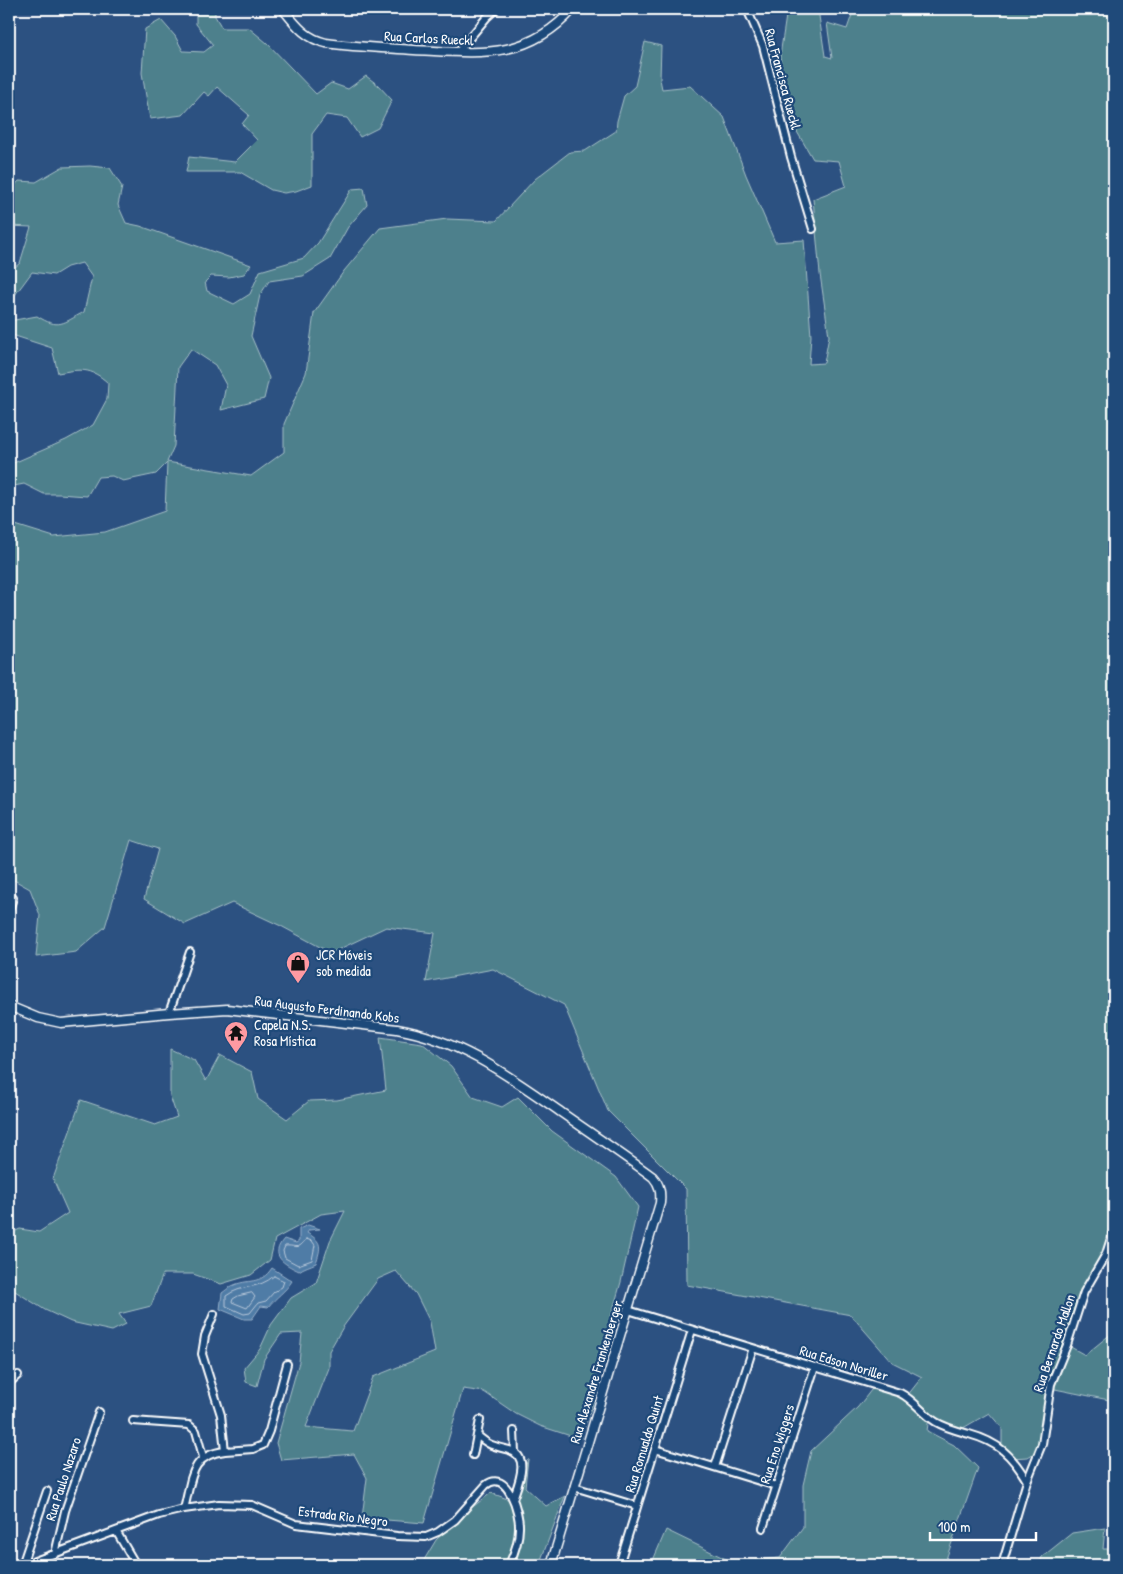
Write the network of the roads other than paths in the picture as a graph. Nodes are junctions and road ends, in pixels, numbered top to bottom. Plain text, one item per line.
1 (284, 9) edge
2 (496, 9) edge
3 (573, 9) edge
4 (747, 9) edge
5 (458, 52) junction
6 (813, 229) dead end
7 (13, 898) dead end
8 (9, 910) edge
9 (190, 952) dead end
10 (9, 1006) edge
11 (168, 1013) junction
12 (659, 1186) joint
13 (1114, 1219) edge
14 (628, 1310) junction
15 (214, 1314) dead end
16 (692, 1330) junction
17 (753, 1348) junction
18 (287, 1364) dead end
19 (814, 1367) junction
20 (18, 1375) dead end
21 (9, 1383) edge
22 (99, 1412) dead end
23 (480, 1420) dead end
24 (133, 1421) dead end
25 (514, 1431) dead end
26 (477, 1435) junction
27 (655, 1449) junction
28 (225, 1451) junction
29 (515, 1452) junction
30 (473, 1455) dead end
31 (203, 1457) junction
32 (715, 1467) junction
33 (1027, 1481) junction
34 (776, 1486) junction
35 (574, 1487) junction
36 (48, 1491) dead end
37 (513, 1500) junction
38 (637, 1506) junction
39 (184, 1509) junction
40 (763, 1528) dead end
41 (116, 1531) junction
42 (55, 1554) junction
43 (23, 1565) edge
44 (136, 1565) edge
45 (509, 1565) edge
46 (551, 1565) edge
47 (619, 1565) edge
48 (1002, 1565) edge

1 - 5 street, Rua Carlos Rueckl
2 - 5 street
3 - 5 street, Rua Carlos Rueckl
4 - 6 street, Rua Francisca Rueckl
7 - 8 street
9 - 11 street
10 - 11 street, Rua Augusto Ferdinando Kobs
11 - 12 street, Rua Augusto Ferdinando Kobs
12 - 14 street, Rua Alexandre Frankenberger
13 - 33 street, Rua Bernardo Mallon
14 - 16 street, Rua Edson Noriller
14 - 35 street, Rua Alexandre Frankenberger
15 - 28 street
16 - 17 street, Rua Edson Noriller
16 - 27 street, Rua Romualdo Quint
17 - 19 street, Rua Edson Noriller
17 - 32 street
18 - 28 street
19 - 33 street, Rua Edson Noriller
19 - 34 street, Rua Eno Wiggers
20 - 21 street
22 - 42 street, Rua Paulo Nazaro
23 - 26 street
24 - 31 street
25 - 29 street
26 - 29 street
26 - 30 street
27 - 32 street
27 - 38 street, Rua Romualdo Quint
28 - 31 street
29 - 37 street
31 - 39 street
32 - 34 street
33 - 48 street, Rua Bernardo Mallon
34 - 40 street, Rua Eno Wiggers
35 - 38 street
35 - 46 street, Rua Alexandre Frankenberger
36 - 43 street
37 - 39 street, Estrada Rio Negro
37 - 45 street, Estrada Rio Negro
38 - 47 street, Rua Romualdo Quint
39 - 41 street, Estrada Rio Negro
41 - 42 street, Estrada Rio Negro
41 - 44 street
42 - 43 street, Estrada Rio Negro

